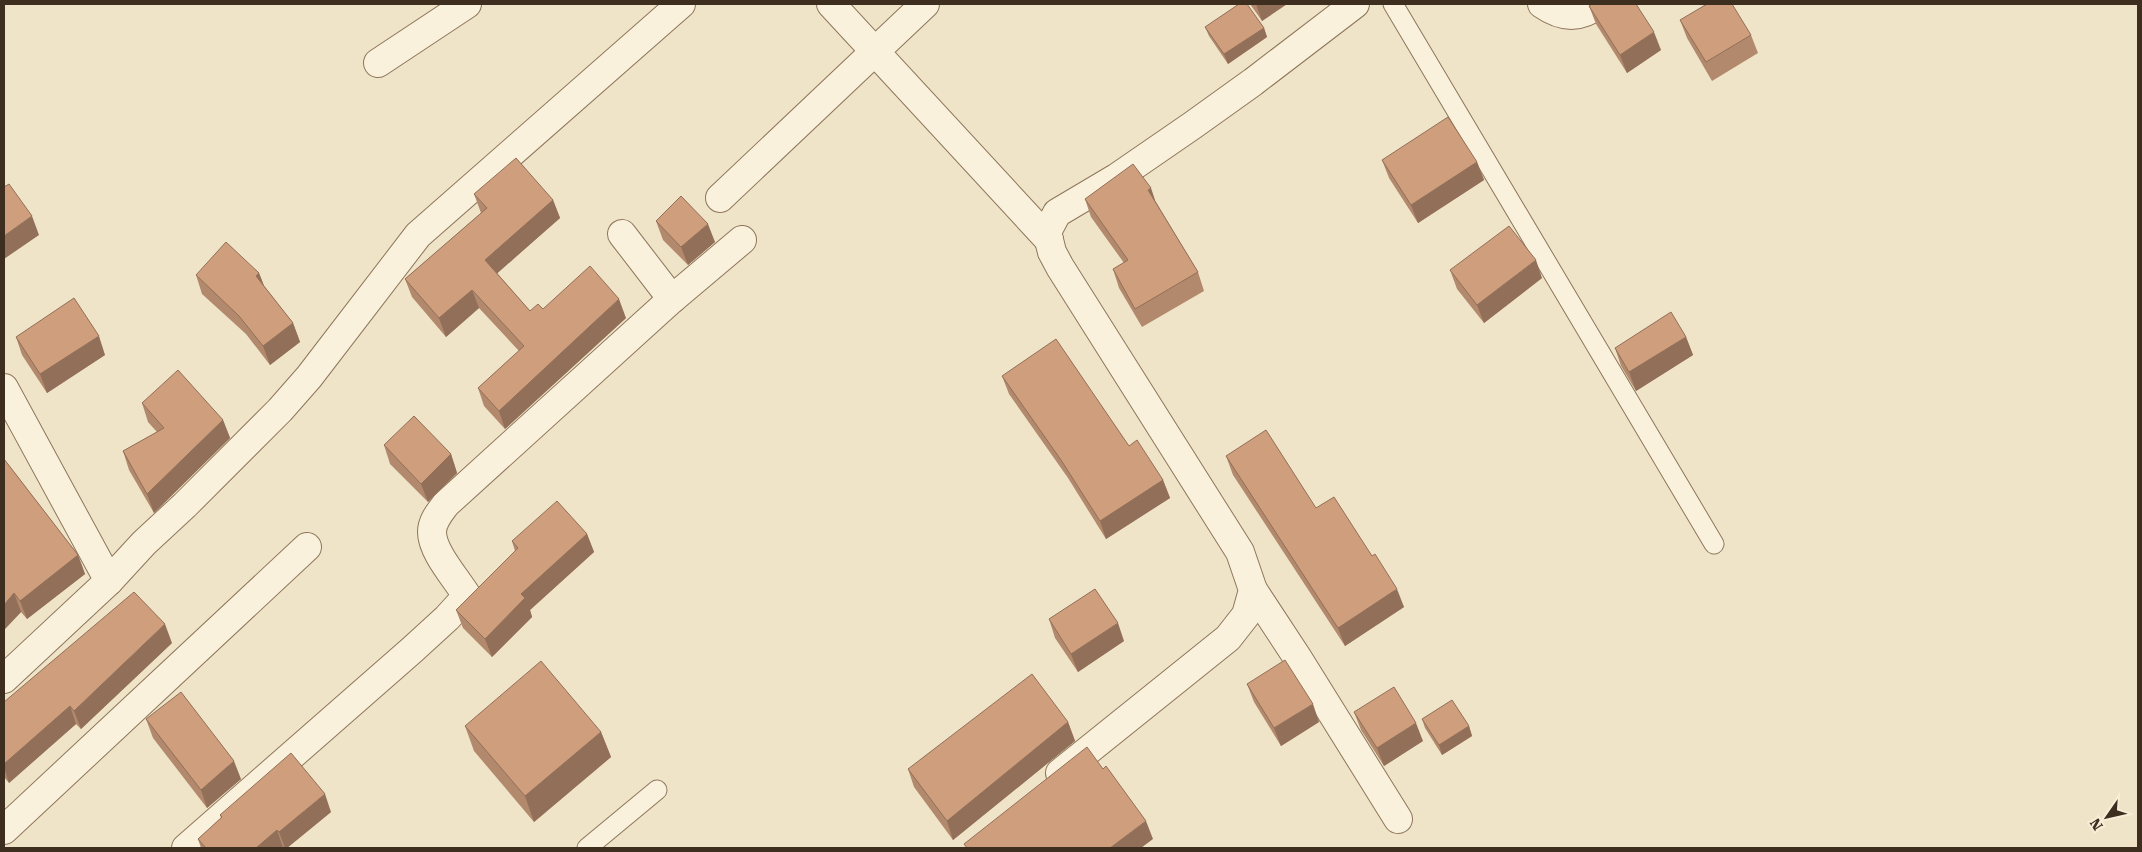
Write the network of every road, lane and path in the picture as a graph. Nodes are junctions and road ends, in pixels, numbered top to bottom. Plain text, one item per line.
1 (467, 4) edge
2 (681, 4) edge
3 (832, 4) edge
4 (924, 4) edge
5 (1356, 4) edge
6 (1393, 4) edge
7 (1542, 4) edge
8 (1599, 4) edge
9 (875, 51) junction
10 (378, 63) dead end
11 (720, 198) dead end
12 (622, 234) dead end
13 (742, 240) dead end
14 (1049, 240) junction
15 (672, 299) junction
16 (5, 393) edge
17 (1714, 544) dead end
18 (308, 547) dead end
19 (109, 581) junction
20 (1252, 590) junction
21 (4, 679) edge
22 (1043, 786) edge
23 (657, 790) dead end
24 (1398, 819) dead end
25 (4, 831) edge
26 (13, 848) edge
27 (186, 848) edge
28 (587, 848) edge

1 - 10 street
2 - 19 street
3 - 9 street
4 - 9 street
5 - 14 street
6 - 17 lane
7 - 8 street
9 - 11 street
9 - 14 street
12 - 15 street
13 - 15 street
14 - 20 street
15 - 27 street
16 - 19 street
18 - 25 street
19 - 21 street
20 - 22 street
20 - 24 street
23 - 28 lane
25 - 26 street

